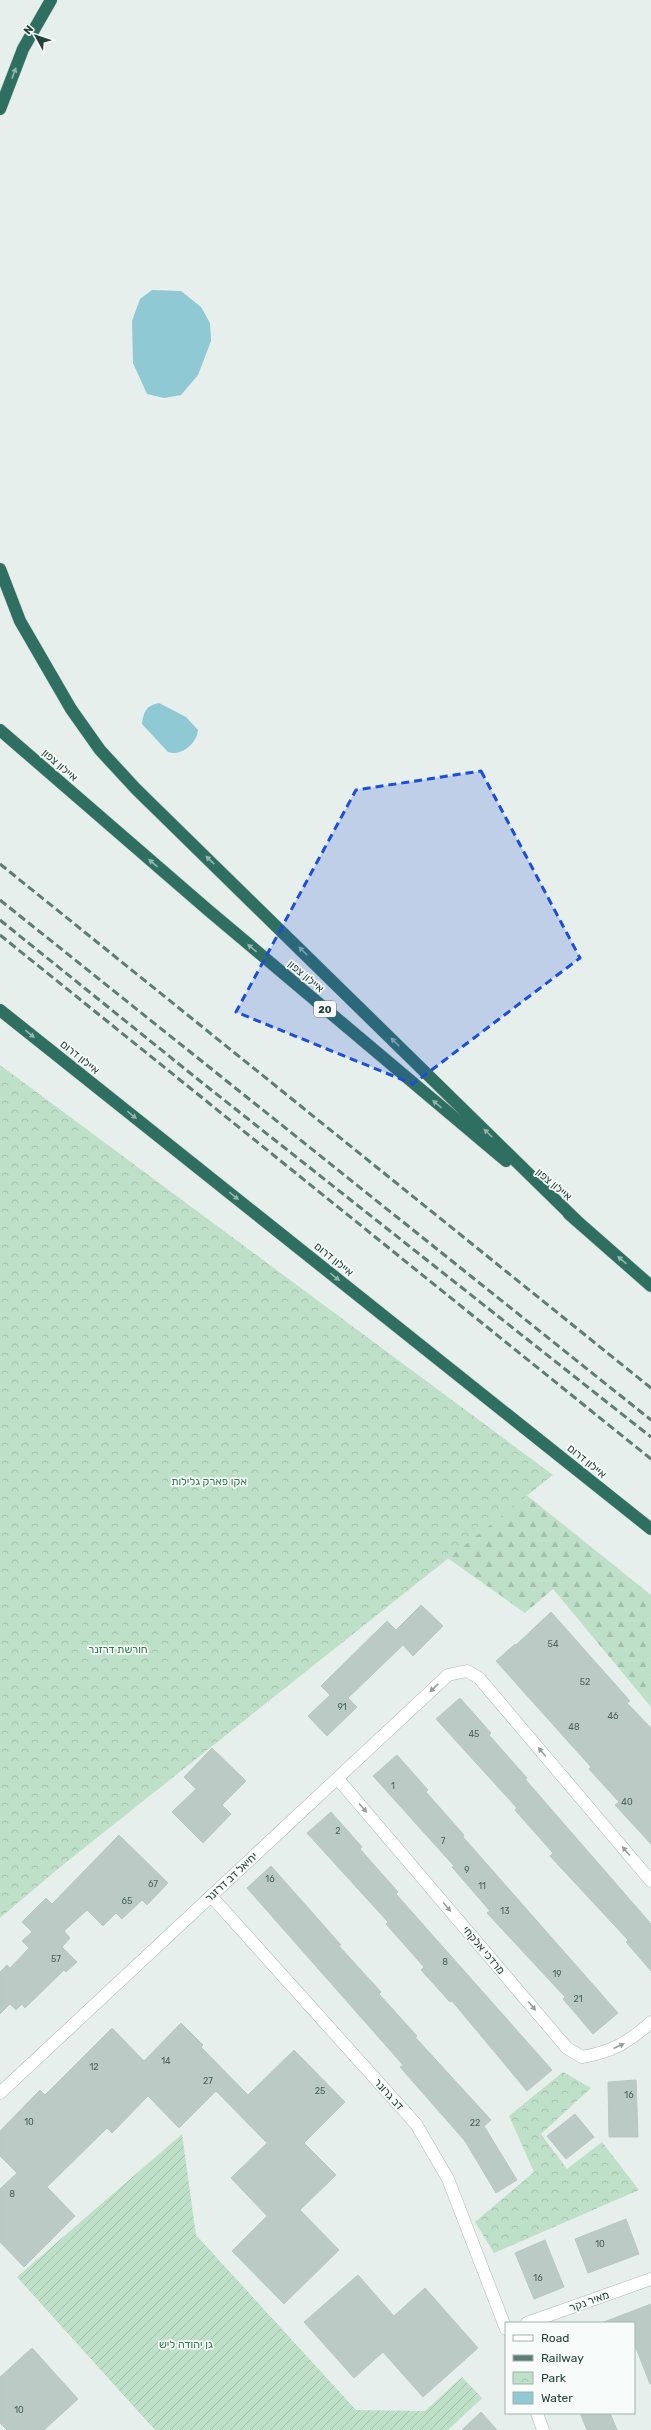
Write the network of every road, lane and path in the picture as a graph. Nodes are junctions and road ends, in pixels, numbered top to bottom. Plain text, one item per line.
1 (51, 0) edge
2 (0, 109) edge
3 (0, 569) edge
4 (0, 730) edge
5 (0, 1010) edge
6 (576, 1220) junction
7 (651, 1286) edge
8 (651, 1529) edge
9 (338, 1779) junction
10 (651, 1881) edge
11 (211, 1896) junction
12 (651, 2022) edge
13 (0, 2093) edge
14 (651, 2279) edge
15 (530, 2322) edge
16 (505, 2326) edge
17 (537, 2414) edge
18 (543, 2430) edge

2 -> 1 highway
6 -> 3 highway
6 -> 4 highway, איילון צפון / 20
5 -> 8 highway, איילון דרום
7 -> 6 highway, איילון צפון / 20
10 -> 9 street, יחיאל דב דרזנר
9 - 11 street, יחיאל דב דרזנר
9 -> 12 street, מרדכי אלקחי
11 - 13 street, יחיאל דב דרזנר
11 - 16 street, דב גרונר
14 - 15 street, מאיר נקר
17 - 18 street

